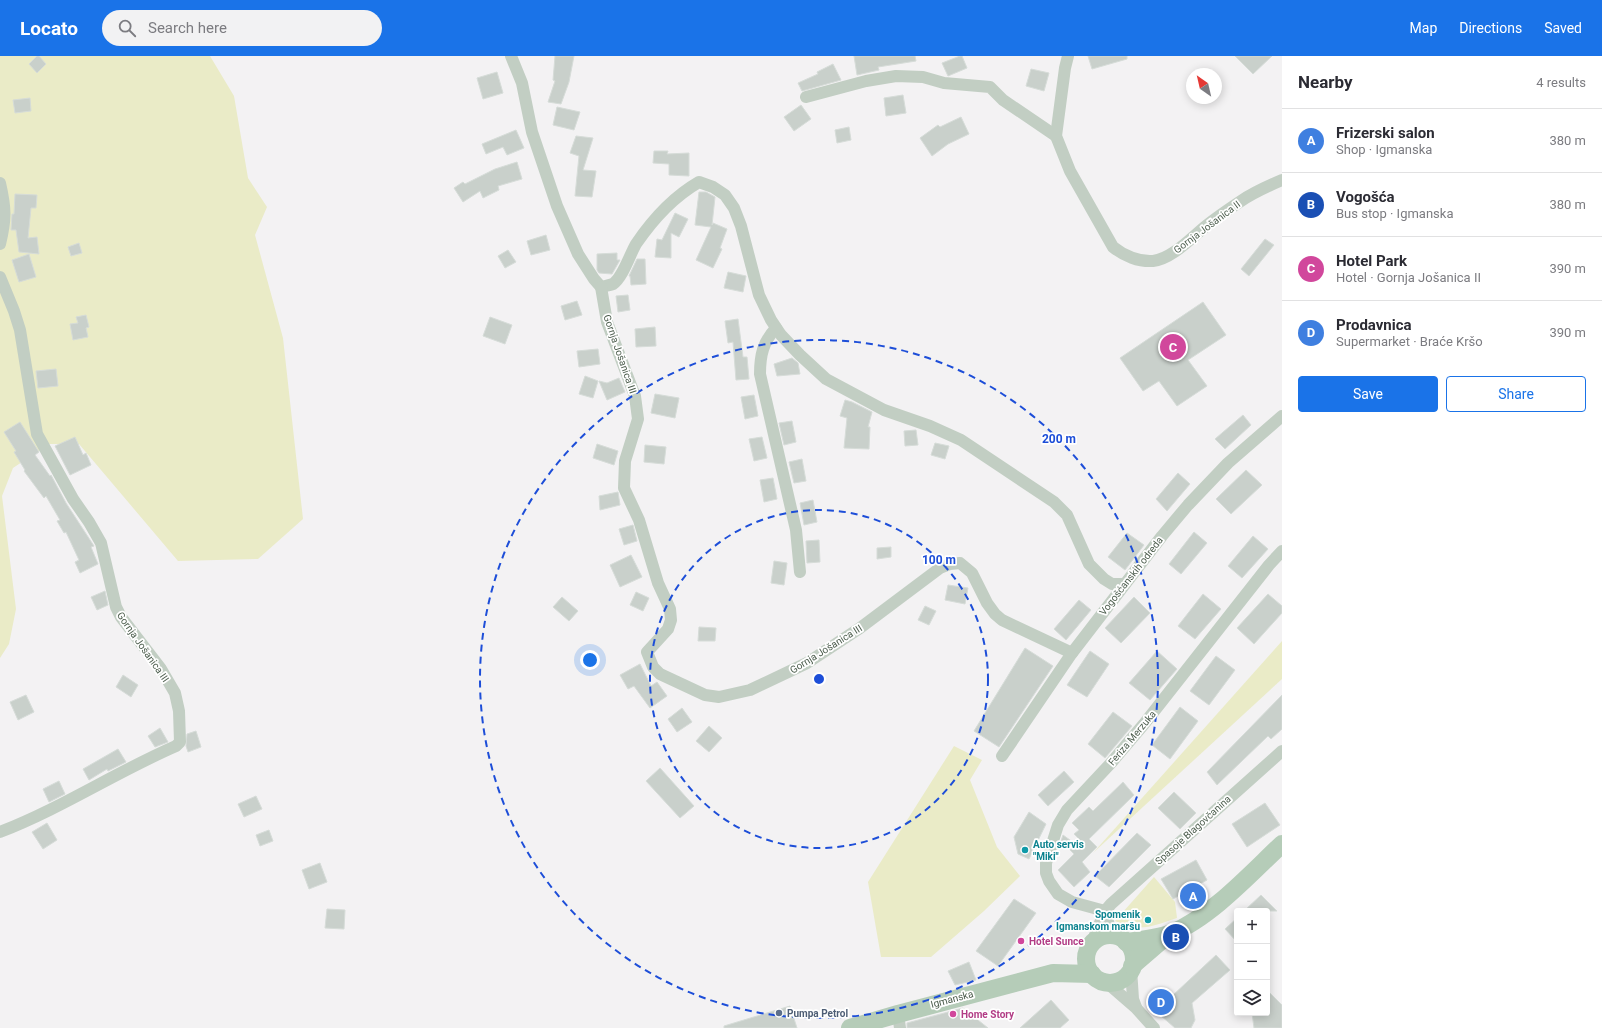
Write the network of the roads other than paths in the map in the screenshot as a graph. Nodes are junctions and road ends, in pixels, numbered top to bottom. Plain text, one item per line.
1 (511, 56) edge
2 (1068, 56) edge
3 (806, 97) dead end
4 (1056, 136) junction
5 (1282, 180) edge
6 (0, 183) edge
7 (0, 244) edge
8 (0, 277) edge
9 (601, 287) junction
10 (776, 328) junction
11 (1282, 416) edge
12 (1282, 551) edge
13 (800, 572) dead end
14 (1125, 584) junction
15 (1072, 653) junction
16 (1282, 751) edge
17 (1002, 756) dead end
18 (0, 832) edge
19 (1282, 844) edge
20 (1105, 911) junction
21 (1171, 933) junction
22 (1122, 939) junction
23 (1090, 945) junction
24 (1132, 968) junction
25 (1054, 973) junction
26 (1099, 978) junction
27 (1136, 1008) junction
28 (899, 1021) edge
29 (850, 1028) edge
30 (1154, 1028) edge

1 - 9 street, Gornja Jošanica III
2 - 4 street, Gornja Jošanica II
3 - 4 street
4 - 5 street, Gornja Jošanica II
6 - 7 street
8 - 18 street, Gornja Jošanica III
9 - 10 street
9 - 15 street, Gornja Jošanica III
10 - 13 street
10 - 14 street
11 - 14 street, Vogošćanskih odreda
12 - 20 street, Feriza Merzuka
14 - 15 street, Vogošćanskih odreda
15 - 17 street, Vogošćanskih odreda
16 - 20 street, Spasoje Blagovčanina
19 - 21 main road
20 - 22 street
20 - 23 street
21 - 22 main road
21 - 24 main road
22 - 23 main road
22 - 24 main road
23 - 25 main road, Igmanska
23 - 26 main road
24 - 26 main road
24 - 27 street
25 - 26 main road, Igmanska
25 - 28 main road, Igmanska
26 - 27 street
27 - 30 street
28 - 29 main road, Igmanska

